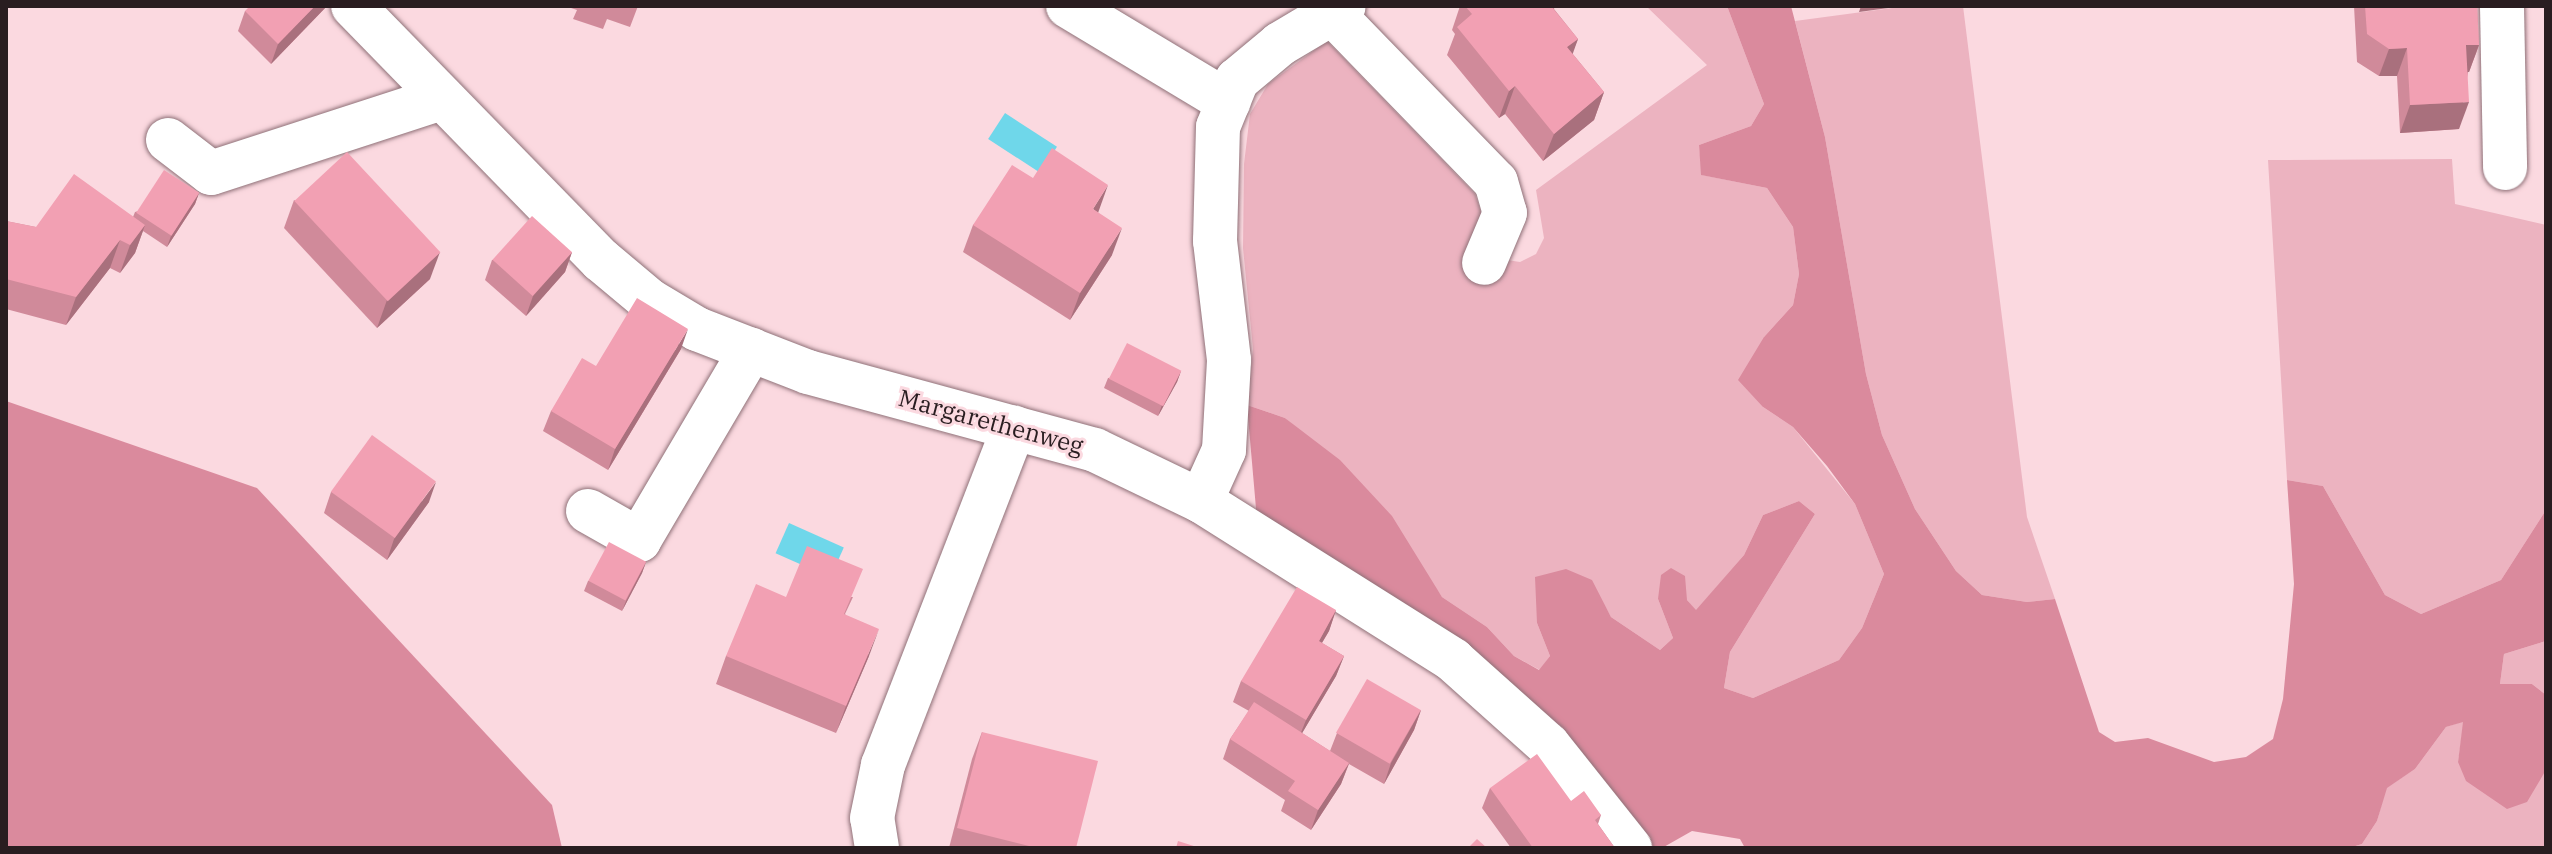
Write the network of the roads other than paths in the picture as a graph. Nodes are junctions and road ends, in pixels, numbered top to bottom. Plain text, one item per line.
1 (353, 6) edge
2 (1068, 6) edge
3 (2502, 6) edge
4 (1338, 10) edge
5 (442, 98) junction
6 (1228, 102) junction
7 (168, 140) dead end
8 (2505, 168) dead end
9 (1484, 263) dead end
10 (751, 350) junction
11 (1014, 428) junction
12 (1201, 501) junction
13 (588, 511) dead end
14 (877, 848) edge
15 (1630, 848) edge

1 - 5 street, Margarethenweg
2 - 6 street
3 - 8 street
4 - 6 street
4 - 9 street
5 - 7 street
5 - 10 street, Margarethenweg
6 - 12 street
10 - 11 street, Margarethenweg
10 - 13 street
11 - 12 street, Margarethenweg
11 - 14 street
12 - 15 street, Margarethenweg

